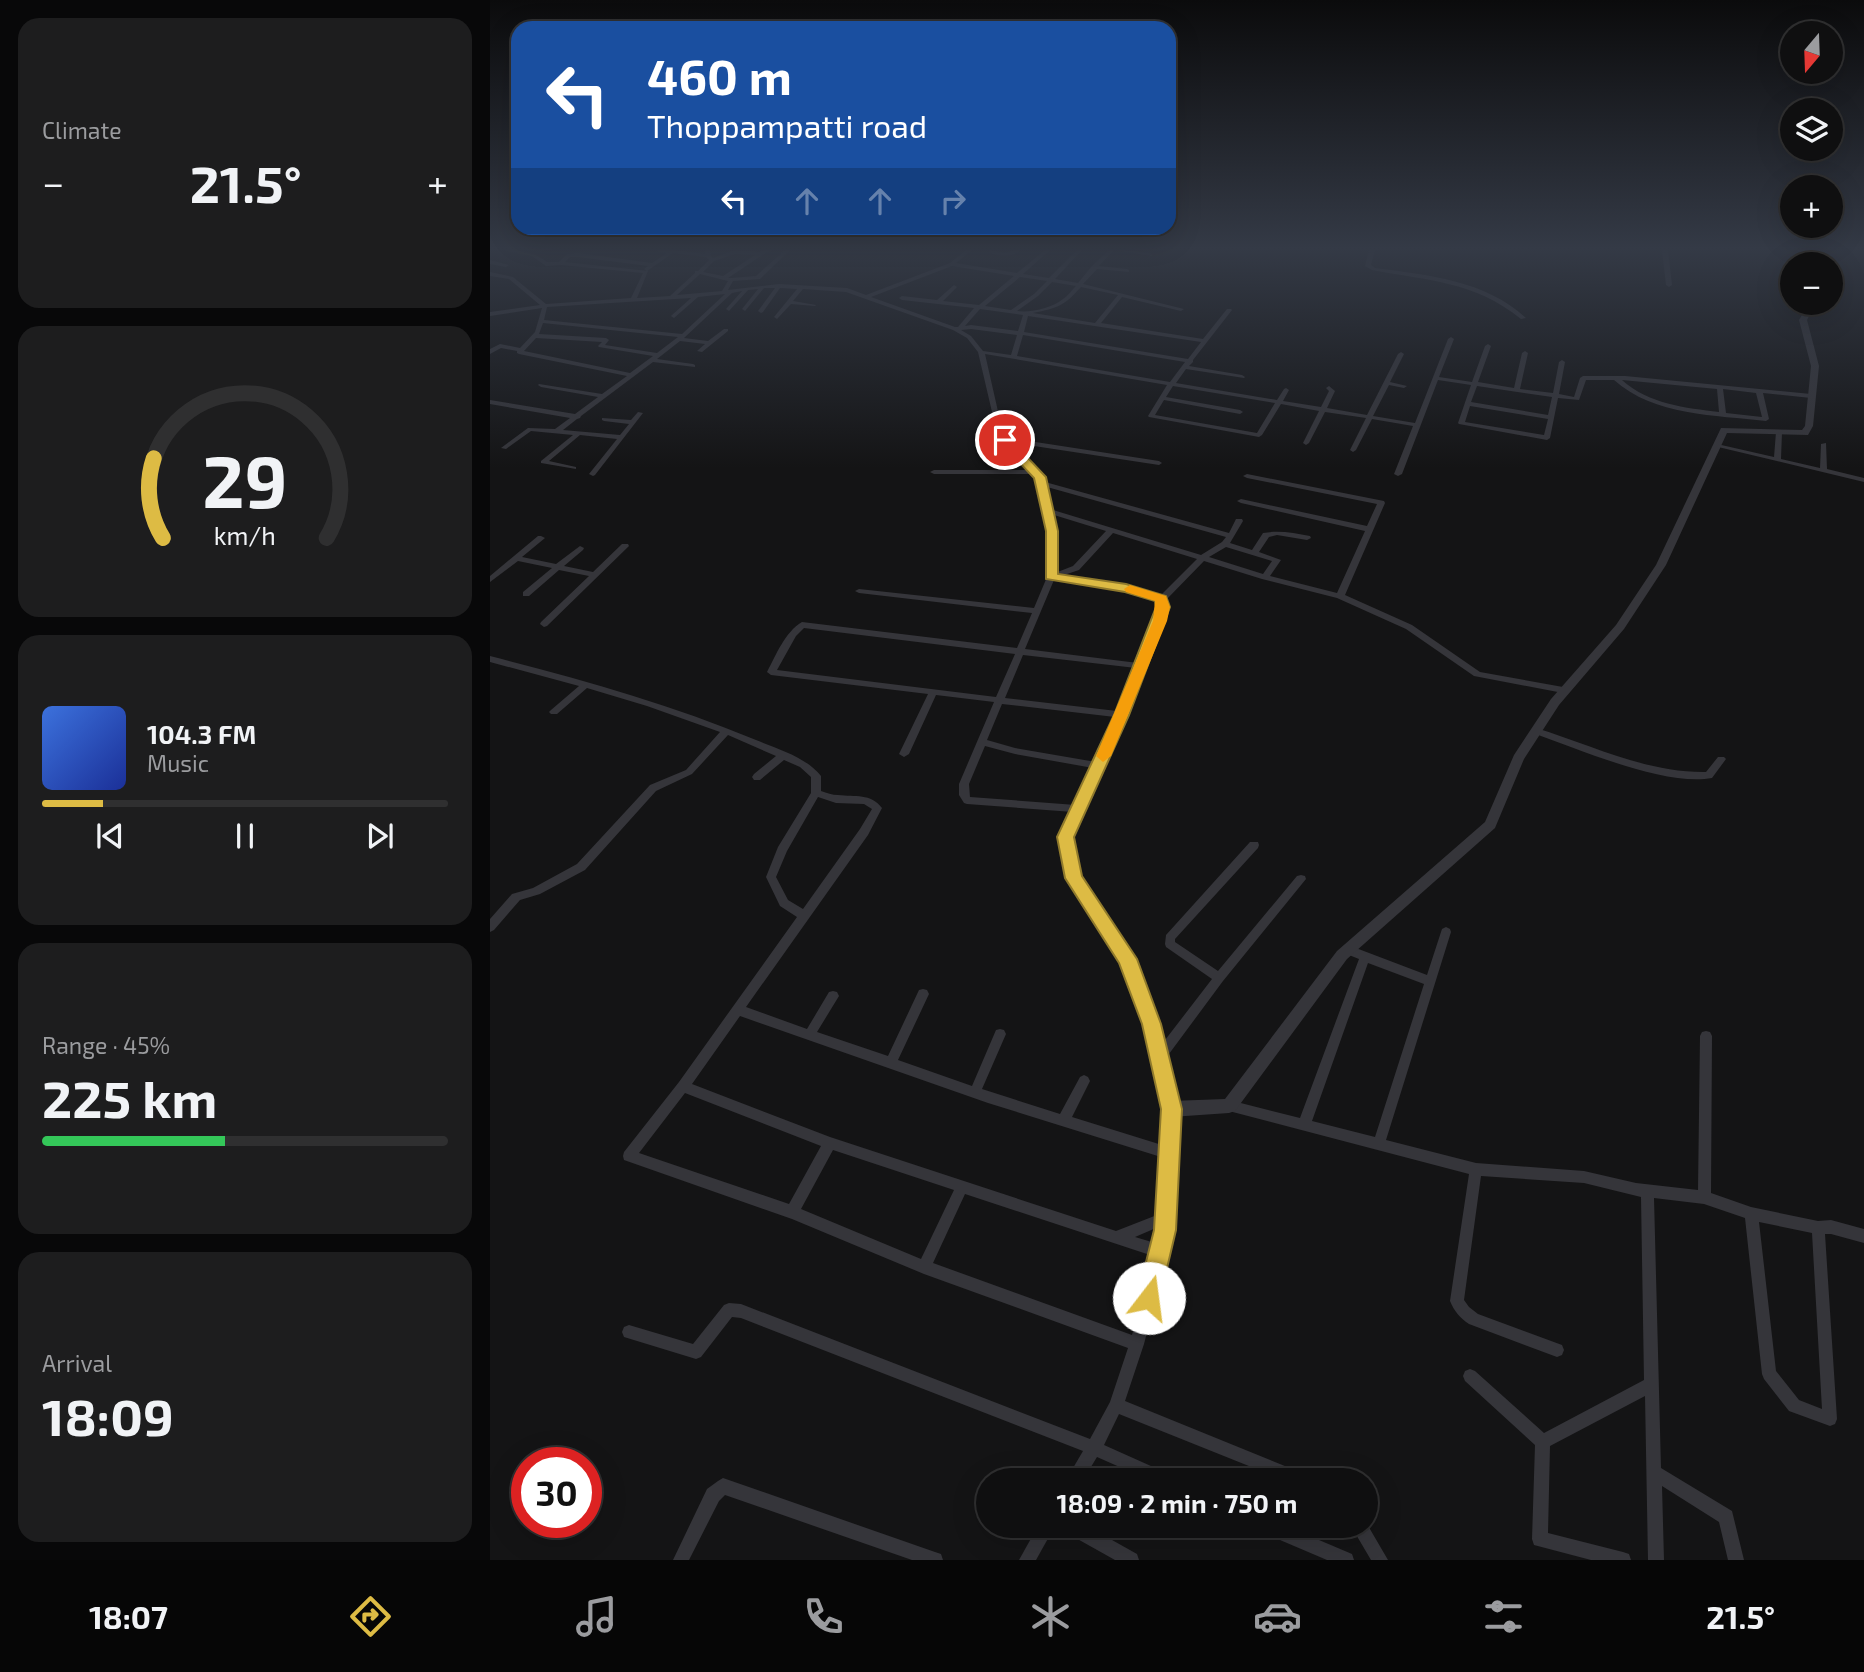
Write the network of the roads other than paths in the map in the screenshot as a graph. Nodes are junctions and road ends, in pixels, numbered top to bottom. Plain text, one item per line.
1 (539, 323) edge
2 (560, 323) edge
3 (696, 323) edge
4 (939, 323) edge
5 (963, 323) edge
6 (1023, 323) edge
7 (1089, 323) edge
8 (1220, 323) edge
9 (1804, 323) edge
10 (1097, 324) joint
11 (619, 328) junction
12 (958, 328) junction
13 (726, 330) dead end
14 (1019, 333) junction
15 (534, 336) junction
16 (681, 337) junction
17 (601, 340) junction
18 (1451, 340) dead end
19 (1206, 341) junction
20 (708, 343) junction
21 (1488, 346) dead end
22 (522, 350) junction
23 (700, 351) dead end
24 (490, 352) edge
25 (981, 352) junction
26 (1401, 354) dead end
27 (1525, 354) dead end
28 (659, 355) junction
29 (1014, 356) junction
30 (652, 360) junction
31 (1562, 362) dead end
32 (1189, 364) junction
33 (693, 366) dead end
34 (633, 375) junction
35 (1242, 377) dead end
36 (1436, 378) junction
37 (1616, 378) junction
38 (1678, 382) junction
39 (1172, 383) junction
40 (1388, 383) junction
41 (1477, 384) junction
42 (541, 385) dead end
43 (1404, 386) dead end
44 (1720, 387) junction
45 (1329, 388) dead end
46 (1286, 390) dead end
47 (1517, 390) junction
48 (1759, 391) junction
49 (605, 396) junction
50 (1554, 396) junction
51 (1811, 396) junction
52 (1162, 398) junction
53 (1279, 401) junction
54 (490, 402) edge
55 (1469, 404) junction
56 (1681, 406) junction
57 (1322, 408) junction
58 (1240, 412) dead end
59 (640, 413) dead end
60 (1723, 414) junction
61 (578, 417) junction
62 (1371, 417) junction
63 (1550, 418) junction
64 (604, 419) dead end
65 (633, 422) junction
66 (1417, 425) junction
67 (557, 431) junction
68 (1779, 432) junction
69 (579, 433) junction
70 (622, 437) junction
71 (1005, 440) junction
72 (1306, 443) dead end
73 (1824, 444) dead end
74 (1717, 446) junction
75 (504, 448) dead end
76 (1353, 450) dead end
77 (1777, 460) junction
78 (1159, 463) dead end
79 (574, 468) dead end
80 (1823, 471) junction
81 (934, 472) dead end
82 (1034, 472) junction
83 (593, 474) dead end
84 (1398, 474) dead end
85 (1247, 475) dead end
86 (1864, 480) edge
87 (1041, 483) junction
88 (1241, 501) dead end
89 (1049, 511) junction
90 (1239, 521) dead end
91 (1368, 529) junction
92 (1111, 530) junction
93 (1231, 536) junction
94 (541, 538) dead end
95 (1307, 538) dead end
96 (1225, 544) junction
97 (625, 545) dead end
98 (580, 548) dead end
99 (1255, 552) junction
100 (516, 558) junction
101 (1202, 558) junction
102 (558, 568) junction
103 (594, 575) junction
104 (1051, 577) junction
105 (1265, 577) junction
106 (490, 580) edge
107 (859, 591) dead end
108 (526, 594) dead end
109 (1340, 596) junction
110 (1161, 599) junction
111 (1037, 611) junction
112 (544, 624) dead end
113 (1019, 652) junction
114 (490, 659) edge
115 (1140, 666) junction
116 (585, 685) junction
117 (934, 691) junction
118 (1563, 691) junction
119 (1000, 698) junction
120 (554, 712) dead end
121 (1121, 715) junction
122 (1536, 731) junction
123 (726, 732) junction
124 (983, 742) junction
125 (783, 754) junction
126 (904, 754) dead end
127 (1721, 759) dead end
128 (1099, 766) junction
129 (757, 778) dead end
130 (816, 793) junction
131 (1079, 809) junction
132 (1254, 845) dead end
133 (1301, 879) dead end
134 (805, 916) junction
135 (490, 927) edge
136 (1446, 932) dead end
137 (1348, 950) junction
138 (1365, 957) junction
139 (1219, 978) junction
140 (1431, 982) junction
141 (923, 994) dead end
142 (833, 996) dead end
143 (738, 1010) junction
144 (810, 1034) junction
145 (1000, 1034) dead end
146 (1706, 1036) dead end
147 (1160, 1056) junction
148 (891, 1062) junction
149 (1084, 1081) dead end
150 (682, 1086) junction
151 (975, 1092) junction
152 (1230, 1106) junction
153 (1171, 1109) junction
154 (1063, 1121) junction
155 (1304, 1125) junction
156 (830, 1143) junction
157 (1379, 1143) junction
158 (1167, 1153) junction
159 (1476, 1169) junction
160 (962, 1187) junction
161 (1647, 1191) junction
162 (1704, 1197) junction
163 (792, 1212) junction
164 (1751, 1214) junction
165 (1165, 1217) junction
166 (1818, 1228) junction
167 (1864, 1236) edge
168 (1117, 1237) junction
169 (1161, 1252) junction
170 (924, 1267) junction
171 (629, 1332) dead end
172 (1136, 1344) junction
173 (1557, 1350) dead end
174 (1470, 1376) dead end
175 (1652, 1384) junction
176 (1116, 1405) junction
177 (1542, 1443) junction
178 (1094, 1448) junction
179 (1082, 1468) edge
180 (1139, 1468) edge
181 (1272, 1468) edge
182 (1654, 1472) junction
183 (1039, 1538) edge
184 (1092, 1538) edge
185 (1295, 1538) edge
186 (1366, 1538) edge
187 (681, 1560) edge
188 (935, 1560) edge
189 (1027, 1560) edge
190 (1131, 1560) edge
191 (1346, 1560) edge
192 (1380, 1560) edge
193 (1623, 1560) edge
194 (1656, 1560) edge
195 (1736, 1560) edge

1 - 15 street
2 - 11 street
3 - 16 street
4 - 12 street
5 - 12 street
6 - 14 street
7 - 10 street
8 - 19 street
9 - 51 street
10 - 19 street
11 - 16 street
11 - 17 street
12 - 14 street
12 - 25 street
13 - 20 street
14 - 29 street
14 - 32 street
15 - 17 street
15 - 22 street
16 - 20 street
16 - 28 street
17 - 28 street
18 - 36 street
19 - 32 street
20 - 23 street
21 - 41 street
22 - 24 street
22 - 34 street
25 - 29 street
25 - 71 street
26 - 40 street
27 - 47 street
28 - 30 street
29 - 39 street
30 - 33 street
30 - 34 street
31 - 50 street
32 - 35 street
32 - 39 street
34 - 49 street
36 - 41 street
36 - 66 street
37 - 38 street
37 - 50 street
37 - 56 street
38 - 44 street
38 - 56 street
39 - 52 street
39 - 53 street
40 - 43 street
40 - 62 street
41 - 47 street
41 - 55 street
42 - 49 street
44 - 48 street
44 - 60 street
45 - 57 street
46 - 53 street
47 - 50 street
48 - 51 street
48 - 60 street
49 - 61 street
50 - 63 street
51 - 68 street
52 - 53 street
52 - 58 street
53 - 57 street
54 - 61 street
55 - 63 street
55 - 63 street
56 - 60 street
57 - 62 street
57 - 72 street
59 - 65 street
61 - 67 street
62 - 66 street
62 - 76 street
64 - 65 street
65 - 70 street
66 - 84 street
67 - 69 street
67 - 75 street
68 - 74 street
68 - 77 street
69 - 70 street
69 - 79 street
70 - 83 street
71 - 78 street
71 - 82 street
73 - 80 street
74 - 77 street
74 - 118 street
77 - 80 street
80 - 86 street
81 - 82 street
82 - 87 street
85 - 91 street
87 - 89 street
87 - 93 street
88 - 91 street
89 - 92 street
89 - 104 street
90 - 93 street
91 - 109 street
92 - 101 street
92 - 104 street
93 - 96 street
94 - 100 street
95 - 99 street
96 - 99 street
96 - 101 street
97 - 103 street
98 - 102 street
99 - 105 street
100 - 102 street
100 - 106 street
101 - 105 street
101 - 110 street
102 - 103 street
102 - 108 street
103 - 112 street
104 - 110 street
104 - 111 street
105 - 109 street
107 - 111 street
109 - 118 street
110 - 115 street
111 - 113 street
113 - 115 street
113 - 117 street
113 - 119 street
114 - 116 street
115 - 121 street
116 - 120 street
116 - 123 street
117 - 119 street
117 - 126 street
118 - 122 street
119 - 121 street
119 - 124 street
121 - 128 street
122 - 127 street
122 - 137 street
123 - 125 street
123 - 135 street
124 - 128 street
124 - 131 street
125 - 129 street
125 - 130 street
128 - 131 street
130 - 134 street
130 - 134 street
131 - 147 street
132 - 139 street
133 - 139 street
134 - 143 street
136 - 140 street
137 - 138 street
137 - 152 street
138 - 140 street
138 - 155 street
139 - 147 street
140 - 157 street
141 - 148 street
142 - 144 street
143 - 144 street
143 - 150 street
144 - 148 street
145 - 151 street
146 - 162 street
147 - 153 street
148 - 151 street
149 - 154 street
150 - 156 street
150 - 163 street
151 - 154 street
152 - 153 street
152 - 155 street
153 - 158 street
154 - 158 street
155 - 157 street
156 - 160 street
156 - 163 street
157 - 159 street
158 - 165 street
159 - 161 street
159 - 173 street
160 - 168 street
160 - 170 street
161 - 162 street
161 - 175 street
162 - 164 street
163 - 170 street
164 - 166 street
164 - 166 street
165 - 168 street
165 - 169 street
166 - 167 street
168 - 169 street
169 - 172 street
170 - 172 street
171 - 178 street
172 - 176 street
174 - 177 street
175 - 177 street
175 - 182 street
176 - 178 street
176 - 181 street
177 - 193 street
178 - 179 street
178 - 180 street
182 - 194 street
182 - 195 street
183 - 189 street
184 - 190 street
185 - 191 street
186 - 192 street
187 - 188 street

